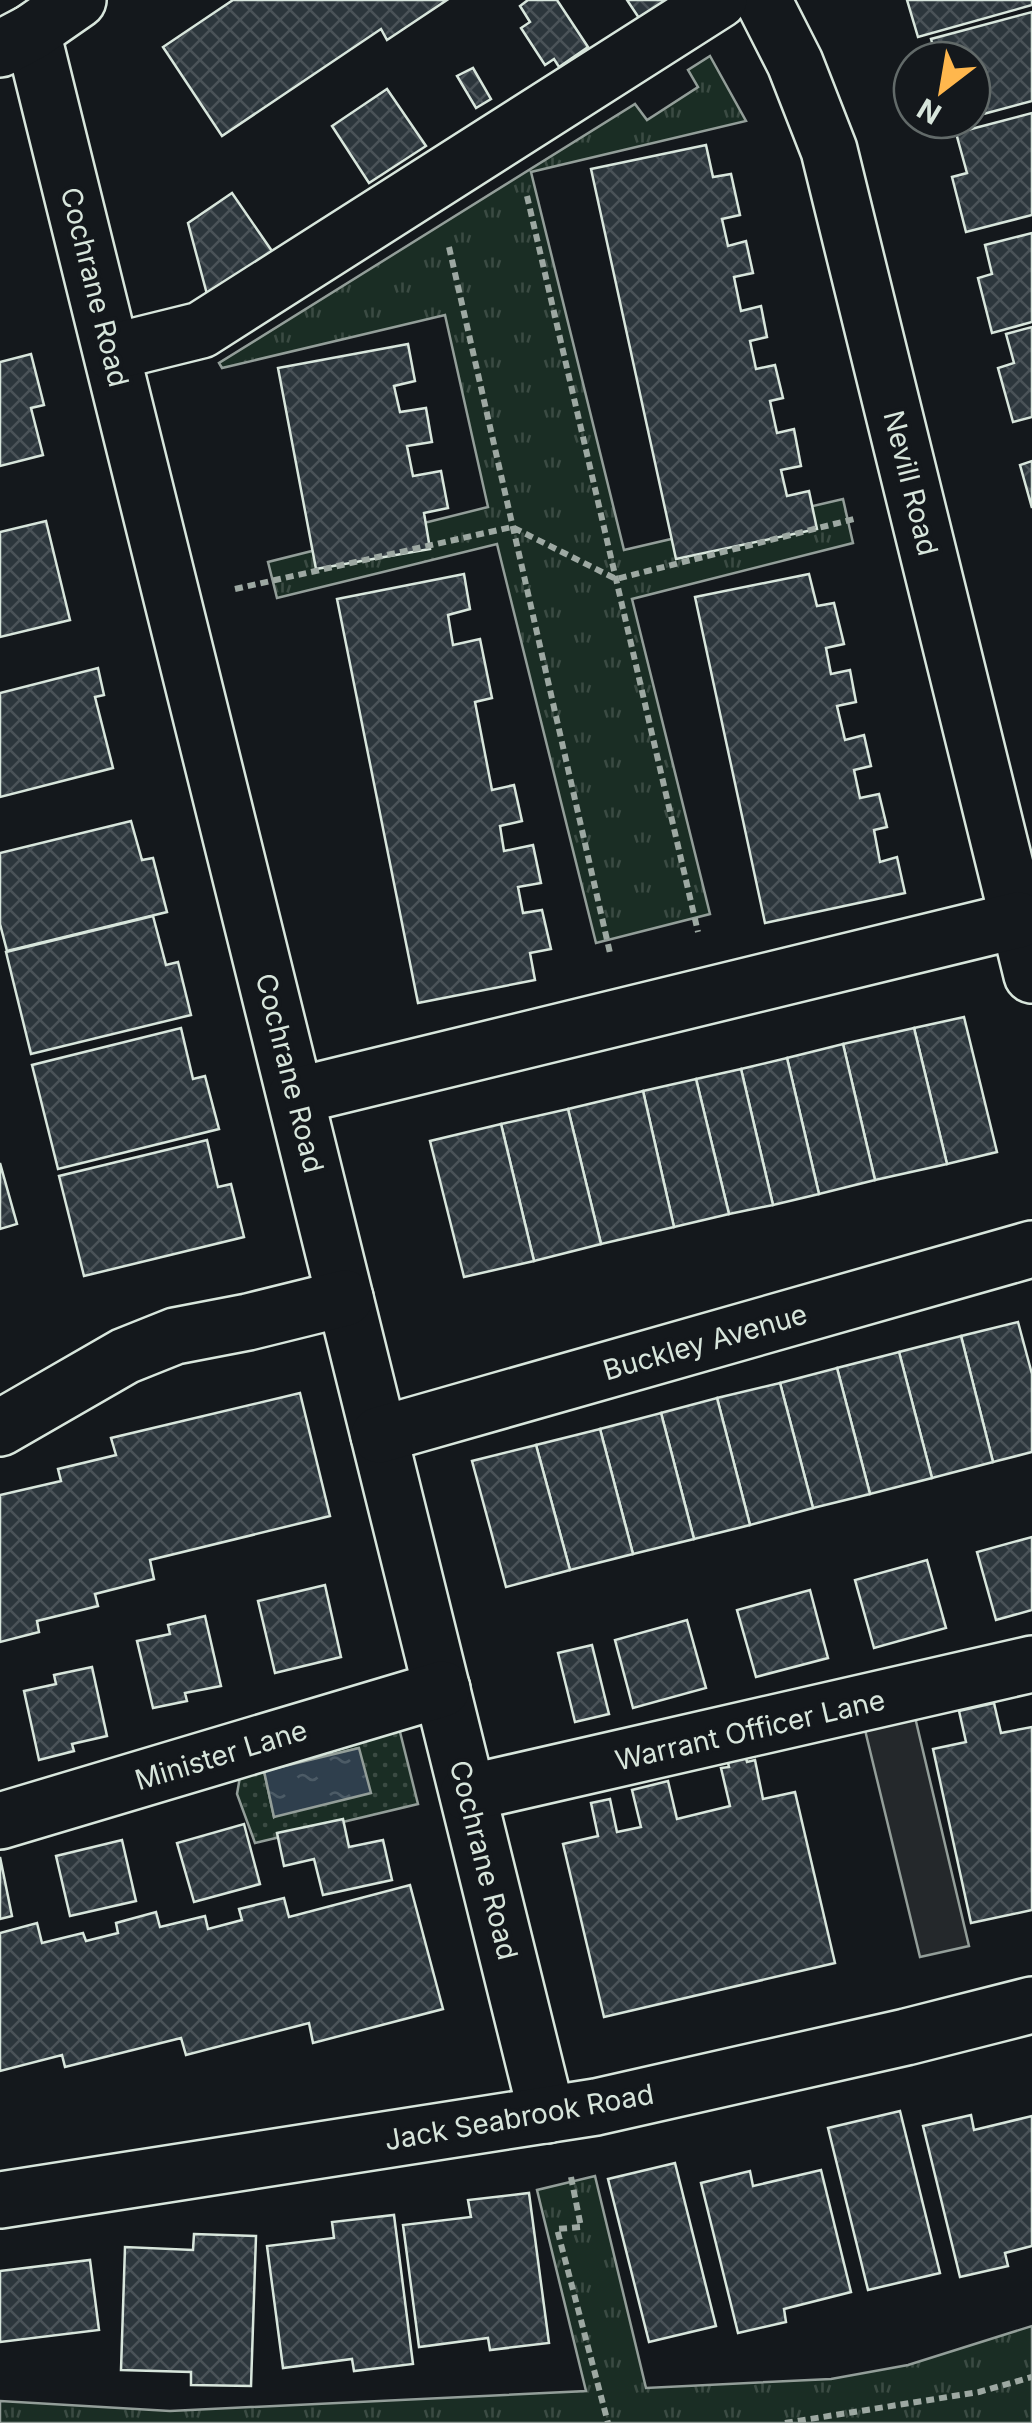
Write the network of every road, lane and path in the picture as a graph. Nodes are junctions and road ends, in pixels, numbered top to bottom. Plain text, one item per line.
1 (78, 0) edge
2 (720, 0) edge
3 (764, 0) edge
4 (16, 40) edge
5 (512, 131) junction
6 (434, 182) junction
7 (112, 352) junction
8 (854, 519) dead end
9 (512, 527) junction
10 (616, 579) junction
11 (233, 589) dead end
12 (1018, 920) junction
13 (686, 935) dead end
14 (627, 949) dead end
15 (1032, 975) edge
16 (296, 1096) junction
17 (1032, 1248) edge
18 (345, 1298) junction
19 (0, 1428) edge
20 (379, 1435) junction
21 (1032, 1664) edge
22 (442, 1690) junction
23 (468, 1794) junction
24 (0, 1821) edge
25 (1032, 2006) edge
26 (546, 2115) junction
27 (571, 2177) dead end
28 (0, 2200) edge
29 (1032, 2376) edge
30 (608, 2423) edge
31 (785, 2423) edge

1 - 4 street
2 - 5 street
3 - 12 street, Nevill Road
4 - 7 street, Cochrane Road
5 - 6 street
5 - 10 path
6 - 7 street
6 - 9 path
7 - 16 street, Cochrane Road
8 - 10 path
9 - 10 path
9 - 11 path
9 - 14 path
10 - 13 path
12 - 15 street, Nevill Road
12 - 16 street
16 - 18 street, Cochrane Road
17 - 20 street, Buckley Avenue
18 - 19 street
18 - 20 street, Cochrane Road
20 - 22 street, Cochrane Road
21 - 23 street, Warrant Officer Lane
22 - 23 street, Cochrane Road
22 - 24 street, Minister Lane
23 - 26 street, Cochrane Road
25 - 26 street, Jack Seabrook Road
26 - 28 street, Jack Seabrook Road
27 - 30 path
29 - 31 path

